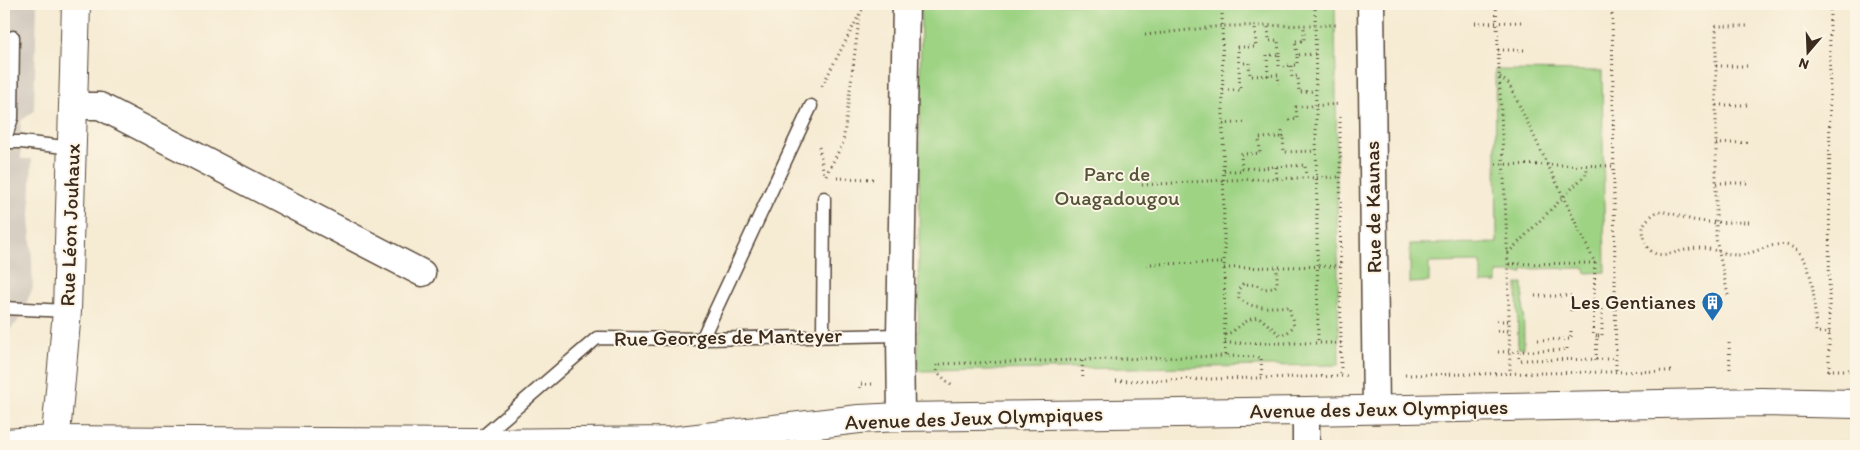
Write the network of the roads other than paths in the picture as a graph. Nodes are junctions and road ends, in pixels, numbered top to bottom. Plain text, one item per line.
1 (76, 4) edge
2 (906, 4) edge
3 (1370, 4) edge
4 (13, 37) dead end
5 (74, 106) junction
6 (811, 106) road end
7 (4, 142) edge
8 (73, 148) junction
9 (824, 198) dead end
10 (422, 273) dead end
11 (4, 308) edge
12 (67, 311) junction
13 (900, 335) junction
14 (823, 336) junction
15 (702, 339) junction
16 (1856, 404) edge
17 (1376, 410) junction
18 (1306, 411) junction
19 (901, 417) junction
20 (4, 443) edge
21 (55, 443) edge
22 (475, 443) junction
23 (1306, 446) edge

1 - 5 main road, Rue Léon Jouhaux
2 - 13 street
3 - 17 street, Rue de Kaunas
4 - 7 lane
5 - 8 main road, Rue Léon Jouhaux
5 - 10 street
6 - 15 lane
7 - 8 lane
8 - 12 main road, Rue Léon Jouhaux
9 - 14 lane
11 - 12 lane
12 - 21 main road, Rue Léon Jouhaux
13 - 14 lane, Rue Georges de Manteyer
13 - 19 street
14 - 15 lane, Rue Georges de Manteyer
15 - 22 lane, Rue Georges de Manteyer
16 - 17 main road, Avenue des Jeux Olympiques
17 - 18 main road, Avenue des Jeux Olympiques
18 - 19 main road, Avenue des Jeux Olympiques
18 - 23 street
19 - 22 main road, Avenue des Jeux Olympiques
20 - 21 main road, Avenue des Jeux Olympiques
21 - 22 main road, Avenue des Jeux Olympiques

